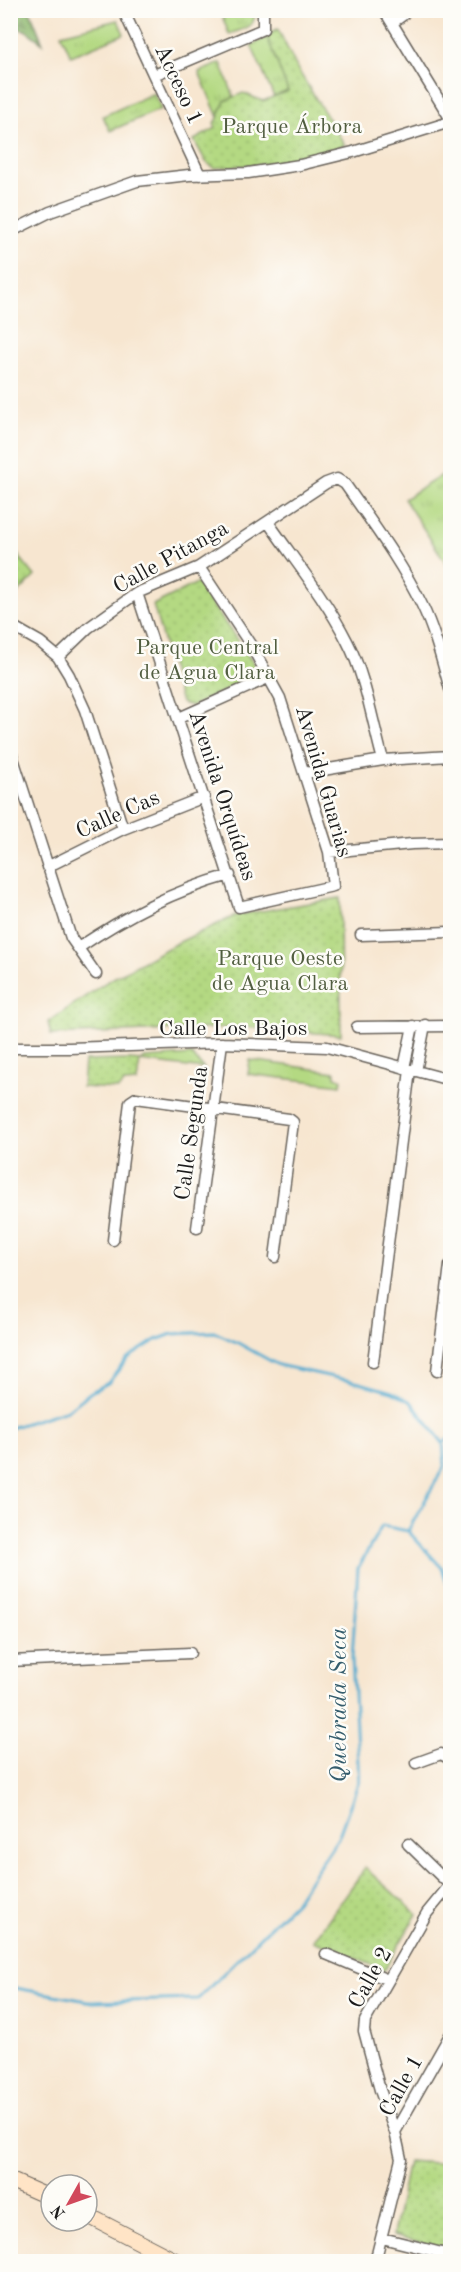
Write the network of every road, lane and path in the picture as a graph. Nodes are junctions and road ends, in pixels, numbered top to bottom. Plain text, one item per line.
1 (126, 10) edge
2 (263, 10) edge
3 (384, 10) edge
4 (405, 10) edge
5 (392, 23) junction
6 (154, 75) junction
7 (450, 120) edge
8 (200, 175) junction
9 (10, 232) edge
10 (268, 522) junction
11 (199, 567) junction
12 (137, 593) junction
13 (10, 625) edge
14 (57, 657) junction
15 (270, 677) junction
16 (450, 689) edge
17 (178, 718) junction
18 (10, 749) edge
19 (450, 756) edge
20 (382, 760) junction
21 (305, 773) junction
22 (204, 797) junction
23 (123, 829) junction
24 (450, 843) edge
25 (329, 852) junction
26 (47, 867) junction
27 (230, 876) junction
28 (238, 907) joint
29 (450, 932) edge
30 (361, 935) dead end
31 (78, 948) junction
32 (96, 974) dead end
33 (419, 1025) junction
34 (450, 1026) edge
35 (357, 1027) dead end
36 (222, 1043) junction
37 (10, 1048) edge
38 (410, 1070) junction
39 (450, 1080) edge
40 (212, 1107) junction
41 (197, 1228) dead end
42 (113, 1240) dead end
43 (275, 1257) dead end
44 (450, 1265) edge
45 (373, 1362) dead end
46 (437, 1371) dead end
47 (190, 1653) dead end
48 (10, 1661) edge
49 (450, 1758) edge
50 (416, 1762) dead end
51 (408, 1844) dead end
52 (450, 1885) edge
53 (326, 1954) dead end
54 (388, 1980) junction
55 (450, 2035) edge
56 (395, 2132) junction
57 (10, 2180) edge
58 (39, 2193) edge
59 (99, 2221) edge
60 (382, 2238) junction
61 (450, 2255) edge
62 (178, 2262) edge
63 (375, 2262) edge

1 - 6 street, Acceso 1
2 - 6 street
3 - 5 street
4 - 5 street
5 - 7 street
6 - 8 street, Acceso 1
7 - 8 street
8 - 9 street
10 - 11 street, Calle Pitanga
10 - 16 street, Calle Pitanga
10 - 20 street
11 - 12 street, Calle Pitanga
11 - 15 street, Avenida Guarias
12 - 14 street, Calle Pitanga
12 - 17 street, Avenida Orquídeas
13 - 14 street
14 - 23 street
15 - 17 street
15 - 21 street, Avenida Guarias
17 - 22 street, Avenida Orquídeas
18 - 26 street
19 - 20 street
20 - 21 street
21 - 25 street, Avenida Guarias
22 - 23 street, Calle Cas
22 - 27 street, Avenida Orquídeas
23 - 26 street, Calle Cas
24 - 25 street
25 - 28 street, Avenida Guarias
26 - 31 street
27 - 28 street, Avenida Orquídeas
27 - 31 street
29 - 30 street
31 - 32 street
33 - 34 street
33 - 35 street
33 - 38 street
36 - 37 street, Calle Los Bajos
36 - 38 street, Calle Los Bajos
36 - 40 street, Calle Segunda
38 - 39 street, Calle Los Bajos
38 - 45 street
40 - 41 street, Calle Segunda
40 - 42 street
40 - 43 street
44 - 46 street
47 - 48 street
49 - 50 street
51 - 52 street
52 - 54 street, Calle 2
53 - 54 street
54 - 56 street, Calle 2
55 - 56 street, Calle 1
56 - 60 street, Calle 1
57 - 58 main road
59 - 62 main road
60 - 61 street
60 - 63 street, Calle 1

